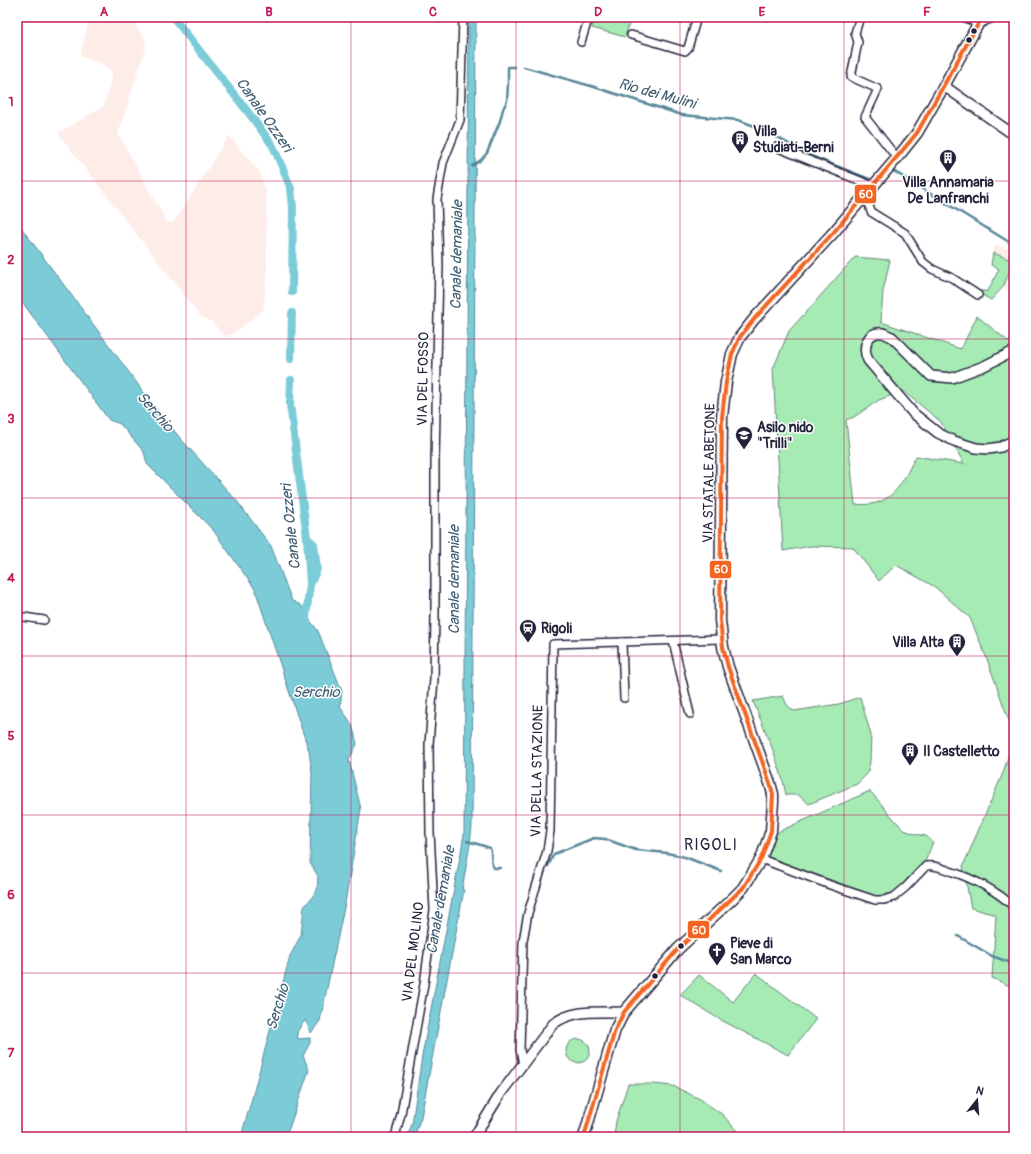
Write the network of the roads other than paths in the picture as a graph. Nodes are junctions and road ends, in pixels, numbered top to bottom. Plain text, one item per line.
1 (463, 17) edge
2 (589, 17) edge
3 (697, 17) edge
4 (860, 17) edge
5 (963, 17) edge
6 (995, 17) edge
7 (980, 20) edge
8 (631, 35) dead end
9 (582, 42) dead end
10 (944, 86) junction
11 (1014, 134) edge
12 (776, 147) dead end
13 (897, 158) junction
14 (873, 186) junction
15 (866, 194) junction
16 (978, 295) dead end
17 (1014, 351) edge
18 (1014, 440) edge
19 (17, 616) edge
20 (44, 620) dead end
21 (722, 639) junction
22 (673, 641) junction
23 (622, 642) junction
24 (624, 698) dead end
25 (690, 714) dead end
26 (428, 744) joint
27 (761, 859) junction
28 (1014, 907) edge
29 (624, 1012) junction
30 (523, 1064) junction
31 (395, 1137) edge
32 (474, 1137) edge
33 (584, 1137) edge

1 - 26 street, VIA DEL FOSSO
2 - 9 street
3 - 8 street
4 - 13 street
5 - 7 street
6 - 7 street
7 - 10 main road, VIA STATALE ABETONE
10 - 11 street
10 - 13 main road, VIA STATALE ABETONE
12 - 14 street
13 - 14 main road, VIA STATALE ABETONE
14 - 15 main road, VIA STATALE ABETONE
15 - 16 street
15 - 21 main road, VIA STATALE ABETONE
17 - 18 street
19 - 20 street
21 - 22 street, VIA DELLA STAZIONE
21 - 27 main road, VIA STATALE ABETONE
22 - 23 street, VIA DELLA STAZIONE
22 - 25 street
23 - 24 street
23 - 30 street, VIA DELLA STAZIONE
26 - 31 street, VIA DEL MOLINO
27 - 28 street
27 - 29 main road, VIA STATALE ABETONE
29 - 30 street
29 - 33 main road, VIA STATALE ABETONE
30 - 32 street

